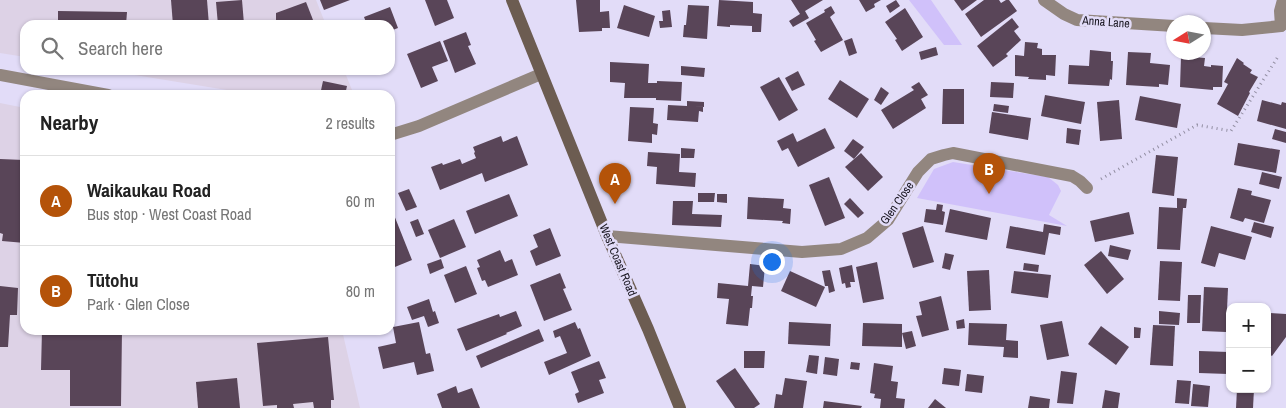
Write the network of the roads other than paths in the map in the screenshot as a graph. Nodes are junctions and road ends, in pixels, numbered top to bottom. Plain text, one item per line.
1 (512, 0) edge
2 (1044, 0) edge
3 (1283, 0) edge
4 (1166, 26) edge
5 (1211, 28) edge
6 (1283, 30) edge
7 (541, 74) junction
8 (0, 75) edge
9 (81, 90) edge
10 (395, 133) edge
11 (1087, 188) dead end
12 (607, 236) junction
13 (680, 408) edge

1 - 7 main road, West Coast Road
2 - 4 street, Anna Lane
3 - 6 street
5 - 6 street
7 - 10 street
7 - 12 main road, West Coast Road
8 - 9 street
11 - 12 street, Glen Close
12 - 13 main road, West Coast Road

